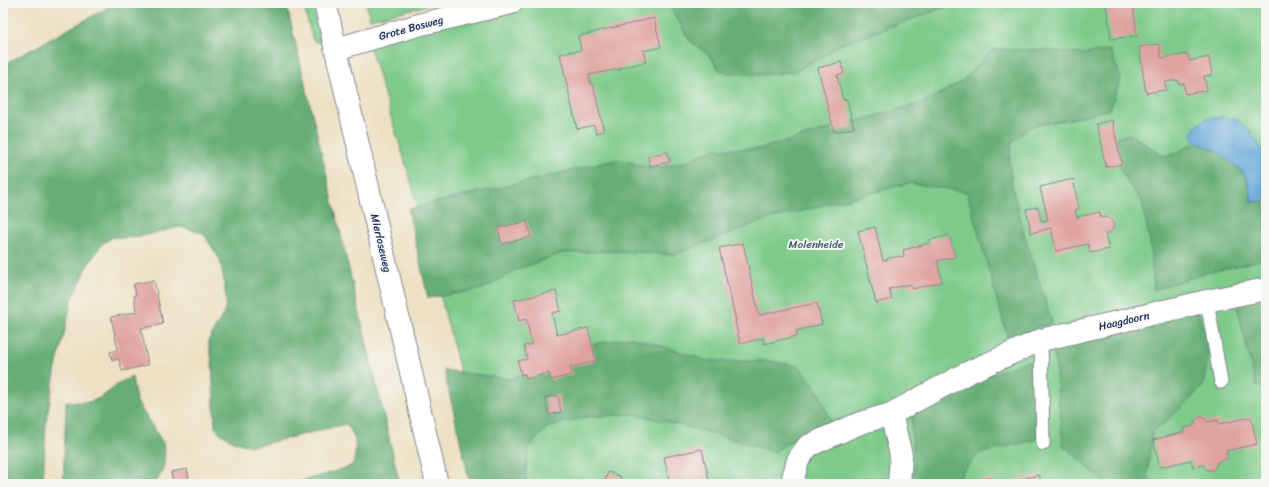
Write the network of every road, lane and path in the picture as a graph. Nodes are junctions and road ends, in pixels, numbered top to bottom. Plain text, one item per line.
1 (325, 3) edge
2 (511, 3) edge
3 (336, 49) junction
4 (1266, 289) edge
5 (1207, 301) junction
6 (1041, 340) junction
7 (1221, 382) dead end
8 (891, 414) junction
9 (1043, 444) dead end
10 (437, 484) edge
11 (794, 484) edge
12 (899, 484) edge

1 - 3 street, Mierloseweg
2 - 3 street, Grote Bosweg
3 - 10 street, Mierloseweg
4 - 5 street, Haagdoorn
5 - 6 street, Haagdoorn
5 - 7 lane
6 - 8 street, Haagdoorn
6 - 9 lane
8 - 11 street, Haagdoorn
8 - 12 street

